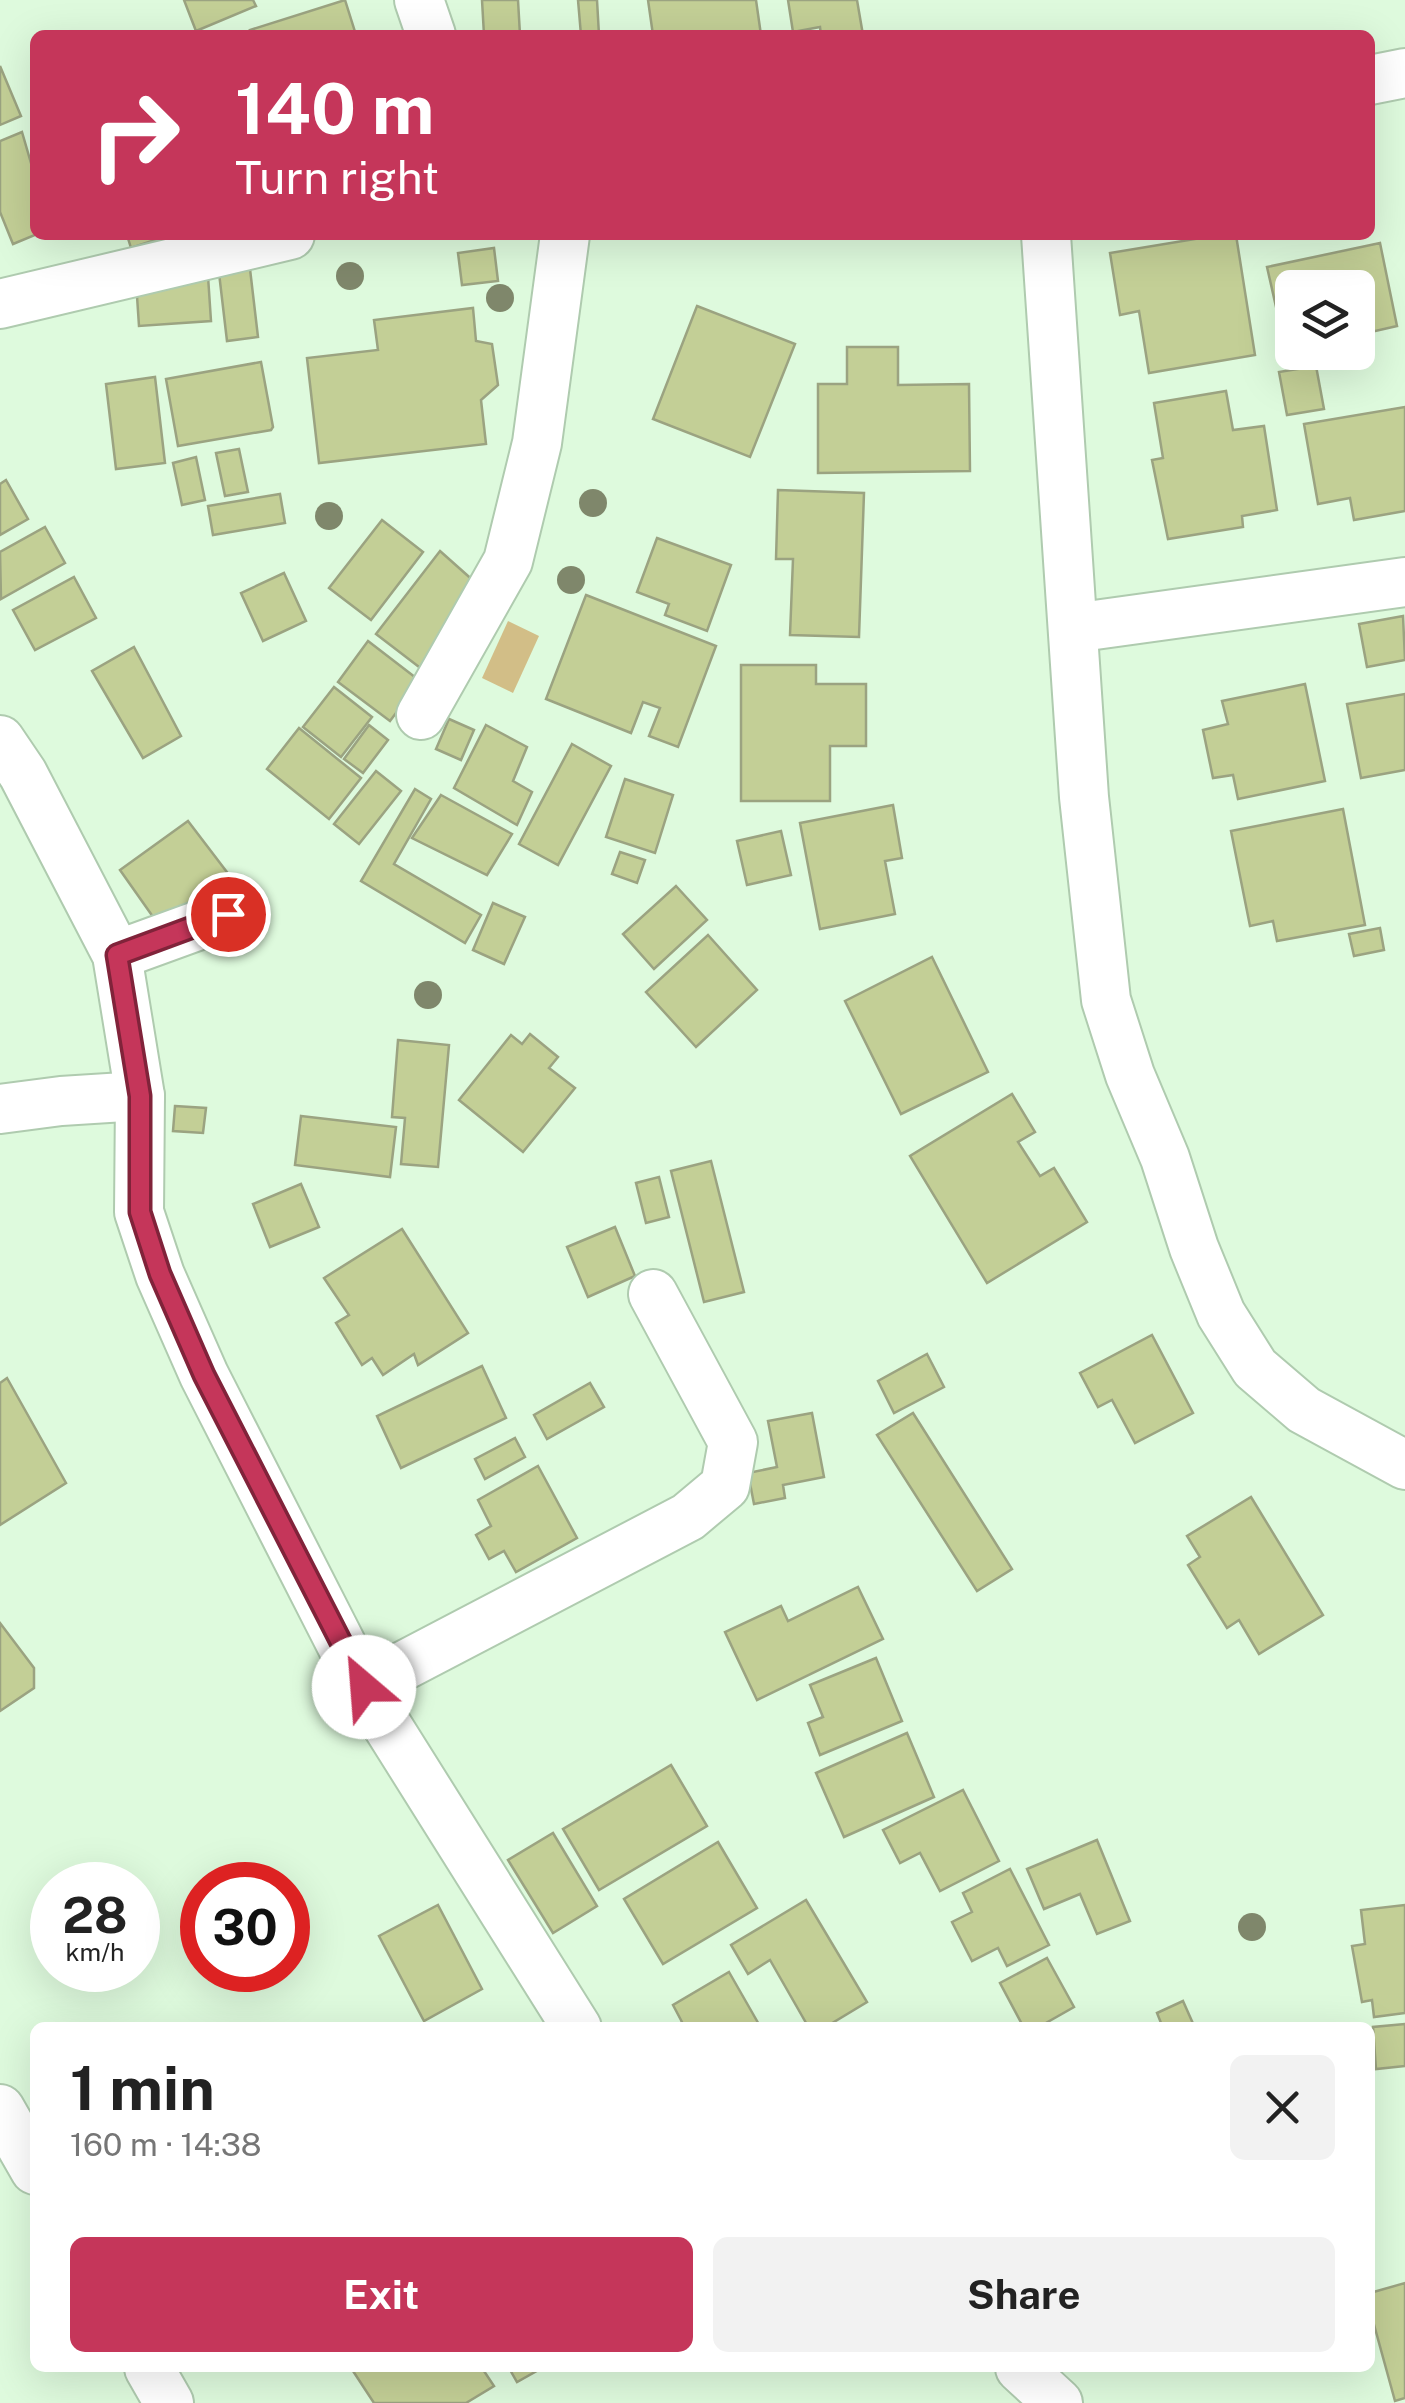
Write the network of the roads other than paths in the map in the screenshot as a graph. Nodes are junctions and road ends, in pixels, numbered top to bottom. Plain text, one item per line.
1 (419, 0) edge
2 (430, 30) edge
3 (1405, 73) edge
4 (1375, 79) edge
5 (269, 240) edge
6 (564, 240) edge
7 (1046, 240) edge
8 (0, 304) edge
9 (1405, 582) edge
10 (1073, 628) junction
11 (421, 715) dead end
12 (8, 765) edge
13 (228, 914) dead end
14 (117, 955) junction
15 (140, 1096) junction
16 (0, 1110) edge
17 (653, 1294) dead end
18 (1405, 1465) edge
19 (364, 1687) junction
20 (573, 2022) edge
21 (0, 2109) edge
22 (30, 2161) edge
23 (151, 2372) edge
24 (1024, 2372) edge
25 (169, 2403) edge
26 (1058, 2403) edge

1 - 2 street
3 - 4 street
5 - 8 street
6 - 11 street
7 - 10 street
9 - 10 street
10 - 18 street
12 - 14 street
13 - 14 street
14 - 15 street
15 - 16 street
15 - 19 street
17 - 19 street
19 - 20 street
21 - 22 street
23 - 25 street
24 - 26 street

